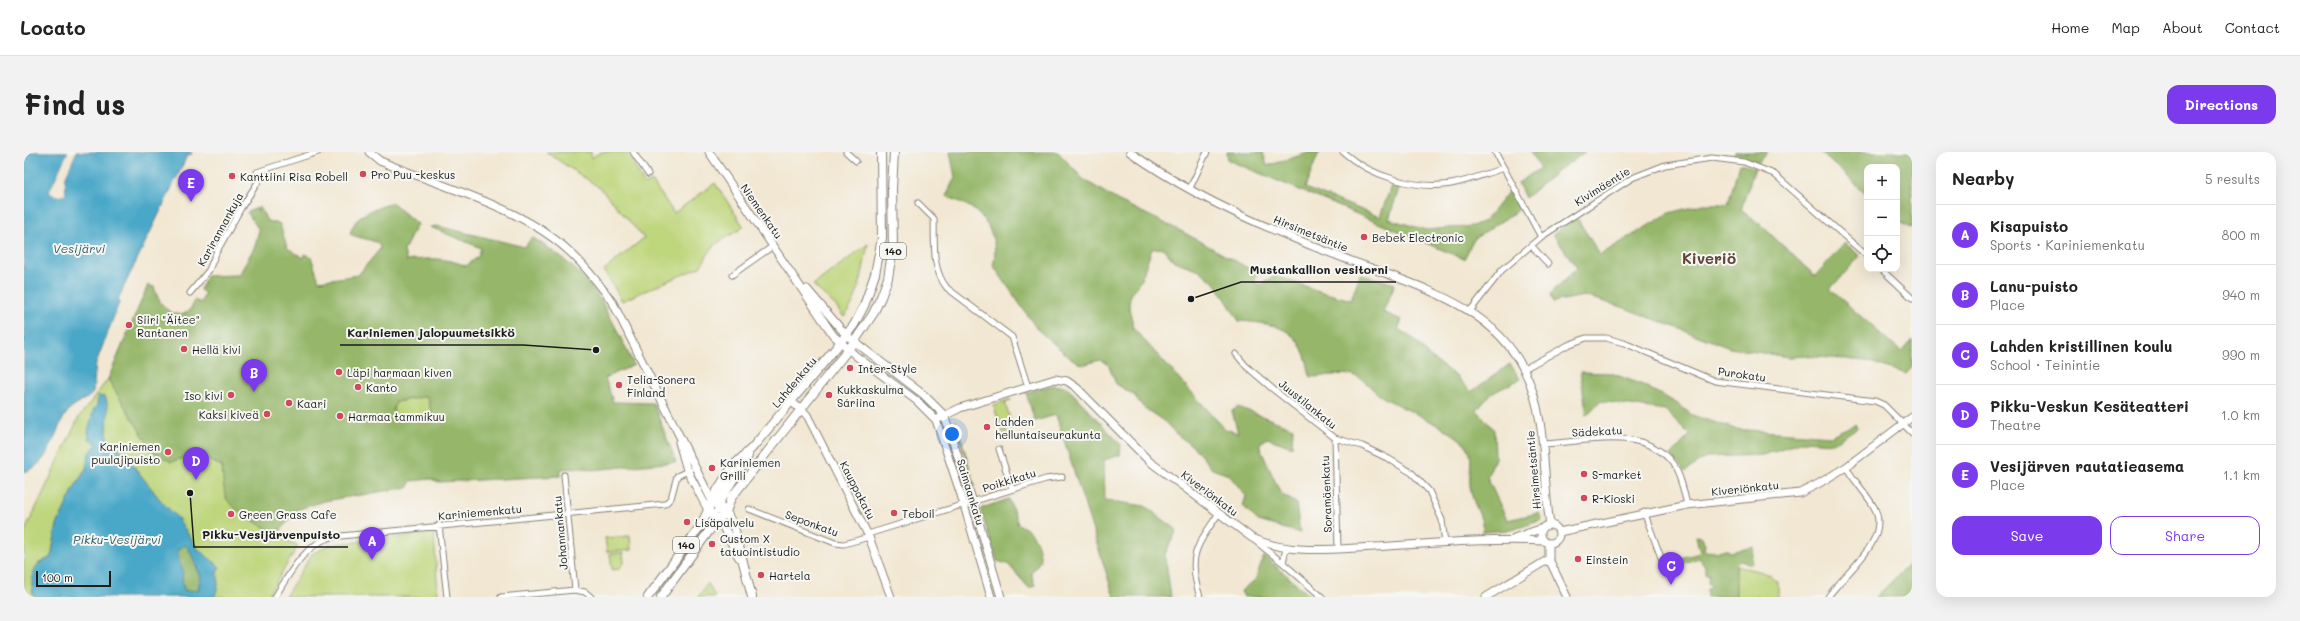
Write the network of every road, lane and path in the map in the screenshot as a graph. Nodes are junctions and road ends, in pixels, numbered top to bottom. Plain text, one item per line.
1 (318, 152) edge
2 (369, 152) edge
3 (633, 152) edge
4 (709, 152) edge
5 (846, 152) edge
6 (880, 152) edge
7 (894, 152) edge
8 (1130, 152) edge
9 (1207, 152) edge
10 (1343, 152) edge
11 (1494, 152) edge
12 (856, 161) dead end
13 (1504, 168) junction
14 (648, 174) dead end
15 (1190, 188) junction
16 (918, 203) dead end
17 (1541, 237) junction
18 (1531, 245) junction
19 (773, 246) junction
20 (1864, 253) edge
21 (1548, 264) dead end
22 (1884, 272) edge
23 (732, 275) dead end
24 (798, 282) junction
25 (190, 293) dead end
26 (1912, 298) edge
27 (1470, 311) junction
28 (846, 335) junction
29 (841, 342) junction
30 (854, 342) junction
31 (848, 349) junction
32 (1236, 354) dead end
33 (1524, 369) junction
34 (1028, 387) junction
35 (792, 402) junction
36 (801, 409) junction
37 (944, 416) junction
38 (1912, 417) edge
39 (936, 420) junction
40 (1903, 423) junction
41 (1912, 433) edge
42 (1334, 438) junction
43 (1542, 444) junction
44 (999, 449) dead end
45 (1846, 467) junction
46 (691, 469) junction
47 (564, 475) dead end
48 (1062, 477) dead end
49 (1012, 489) junction
50 (973, 502) junction
51 (715, 504) junction
52 (964, 505) junction
53 (1687, 505) junction
54 (708, 510) junction
55 (749, 510) dead end
56 (726, 512) junction
57 (1644, 512) junction
58 (1219, 513) junction
59 (568, 515) junction
60 (719, 520) junction
61 (1550, 524) junction
62 (439, 525) junction
63 (1542, 528) junction
64 (1559, 532) junction
65 (869, 536) junction
66 (1252, 538) junction
67 (1510, 539) junction
68 (1546, 542) junction
69 (1445, 543) junction
70 (1286, 548) junction
71 (1338, 548) junction
72 (741, 559) junction
73 (1549, 559) junction
74 (1283, 564) junction
75 (1665, 568) dead end
76 (575, 590) junction
77 (275, 597) edge
78 (446, 597) edge
79 (501, 597) edge
80 (591, 597) edge
81 (648, 597) edge
82 (661, 597) edge
83 (752, 597) edge
84 (891, 597) edge
85 (991, 597) edge
86 (1001, 597) edge
87 (1200, 597) edge
88 (1322, 597) edge
89 (1486, 597) edge
90 (1567, 597) edge
91 (1828, 597) edge

1 - 25 street, Karirannankuja
2 - 46 street
3 - 14 street
4 - 19 street, Niemenkatu
5 - 12 street
6 - 28 main road, Lahdenkatu / 140
7 - 30 main road, Lahdenkatu / 140
8 - 15 street, Hirsimetsäntie
9 - 15 street
10 - 13 street
11 - 13 street
13 - 17 street
15 - 27 street, Hirsimetsäntie
16 - 34 street
17 - 18 street, Kivimäentie
17 - 20 street, Kivimäentie
18 - 21 street
18 - 27 street, Kivimäentie
19 - 23 street
19 - 24 street, Niemenkatu
22 - 26 street
24 - 28 street, Niemenkatu
24 - 29 street, Niemenkatu
27 - 33 street, Hirsimetsäntie
28 - 29 main road, Lahdenkatu / 140
28 - 30 street, Niemenkatu
29 - 31 street, Saimaankatu
29 - 35 main road, Lahdenkatu / 140
30 - 31 main road, Lahdenkatu / 140
30 - 37 street, Saimaankatu
31 - 36 main road, Lahdenkatu / 140
31 - 39 street, Saimaankatu
32 - 42 street, Juustilankatu
33 - 40 street, Purokatu
33 - 43 street, Hirsimetsäntie
34 - 37 street, Kiveriönkatu
34 - 58 street, Kiveriönkatu
35 - 36 street, Kauppakatu
35 - 51 main road, Lahdenkatu / 140
36 - 56 main road, Lahdenkatu / 140
36 - 65 street, Kauppakatu
37 - 39 street, Kiveriönkatu
37 - 50 street, Saimaankatu
38 - 40 street, Kiveriönkatu
39 - 52 street, Saimaankatu
40 - 41 street, Purokatu
40 - 45 street, Kiveriönkatu
42 - 69 street, Juustilankatu
42 - 71 street, Soramäenkatu
43 - 53 street, Sädekatu
43 - 61 street, Hirsimetsäntie
44 - 49 street
45 - 53 street, Kiveriönkatu
45 - 91 street
46 - 51 street
46 - 54 street
46 - 59 street, Kariniemenkatu
47 - 59 street, Johannankatu
48 - 49 street, Poikkikatu
49 - 50 street, Poikkikatu
50 - 52 street, Poikkikatu
50 - 86 street, Saimaankatu
51 - 54 main road, 140
51 - 56 main road
51 - 60 main road
52 - 65 street, Seponkatu
52 - 85 street, Saimaankatu
53 - 57 street, Kiveriönkatu
54 - 60 main road
54 - 81 main road, 140
55 - 65 street, Seponkatu
56 - 60 main road, Lahdenkatu / 140
56 - 72 main road
57 - 64 street, Kiveriönkatu
57 - 75 street
58 - 66 street, Kiveriönkatu
58 - 87 street
59 - 62 street, Kariniemenkatu
59 - 76 street, Johannankatu
60 - 72 main road
60 - 82 main road, Lahdenkatu / 140
61 - 63 street
61 - 64 street
62 - 77 street, Kariniemenkatu
62 - 78 street
63 - 67 street, Kiveriönkatu
63 - 68 street
64 - 68 street
65 - 84 street, Kauppakatu
66 - 70 street, Kiveriönkatu
66 - 74 street
67 - 68 street, Kiveriönkatu
67 - 69 street, Kiveriönkatu
68 - 73 street
69 - 71 street, Kiveriönkatu
70 - 71 street, Kiveriönkatu
70 - 74 street
72 - 83 main road
73 - 89 street
73 - 90 street
74 - 88 street
76 - 79 street
76 - 80 street

